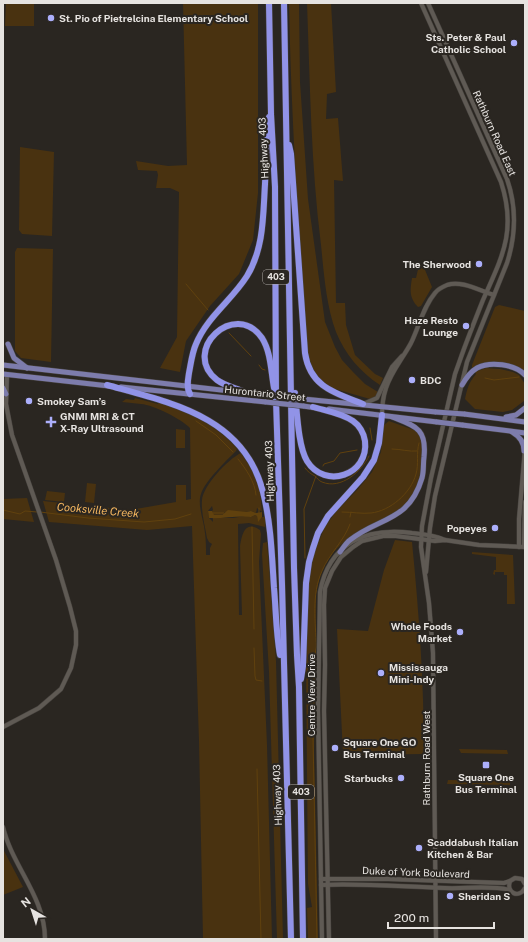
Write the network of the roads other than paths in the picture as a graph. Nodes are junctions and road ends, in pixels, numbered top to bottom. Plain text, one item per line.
1 (269, 3) edge
2 (284, 3) edge
3 (422, 3) edge
4 (428, 3) edge
5 (271, 114) junction
6 (286, 136) junction
7 (487, 293) junction
8 (494, 295) junction
9 (8, 344) dead end
10 (3, 365) edge
11 (27, 368) junction
12 (5, 375) edge
13 (525, 375) edge
14 (291, 383) junction
15 (462, 384) junction
16 (107, 385) junction
17 (188, 386) junction
18 (3, 388) edge
19 (245, 392) junction
20 (6, 394) junction
21 (190, 394) junction
22 (382, 394) junction
23 (276, 400) junction
24 (363, 404) junction
25 (382, 406) junction
26 (312, 407) junction
27 (525, 408) edge
28 (382, 415) junction
29 (392, 417) junction
30 (492, 417) junction
31 (525, 422) edge
32 (508, 430) junction
33 (442, 431) joint
34 (525, 433) edge
35 (450, 435) joint
36 (525, 445) edge
37 (524, 451) edge
38 (525, 502) edge
39 (422, 534) junction
40 (430, 535) junction
41 (422, 539) junction
42 (429, 540) junction
43 (446, 540) junction
44 (519, 546) junction
45 (525, 547) edge
46 (340, 552) junction
47 (426, 576) junction
48 (284, 673) junction
49 (299, 686) junction
50 (3, 727) edge
51 (3, 827) edge
52 (321, 879) junction
53 (328, 879) junction
54 (435, 881) junction
55 (510, 882) junction
56 (525, 883) edge
57 (321, 885) junction
58 (328, 885) junction
59 (435, 887) junction
60 (510, 890) junction
61 (525, 890) edge
62 (45, 939) edge
63 (291, 939) edge
64 (303, 939) edge
65 (322, 939) edge
66 (329, 939) edge
67 (436, 939) edge

1 - 5 highway, Highway 403 / 403
2 - 6 highway, 403
3 - 7 street, Rathburn Road East
4 - 8 street, Rathburn Road East
5 - 17 highway
5 - 23 highway, Highway 403 / 403
6 - 14 highway, 403
6 - 24 highway
7 - 8 street
7 - 22 street
7 - 33 street, Rathburn Road East
8 - 15 street, Rathburn Road East
9 - 11 main road
10 - 11 main road, Hurontario Street
11 - 17 main road, Hurontario Street
12 - 16 main road, Hurontario Street
12 - 20 street
13 - 15 main road
14 - 26 highway
14 - 49 highway, 403
15 - 35 street, Rathburn Road East
16 - 21 main road, Hurontario Street
16 - 48 highway
17 - 19 main road, Hurontario Street
17 - 21 highway
18 - 20 main road
19 - 23 highway
19 - 24 main road, Hurontario Street, bridge
20 - 50 street
21 - 26 main road, Hurontario Street, bridge
22 - 24 street
22 - 25 street
23 - 48 highway, Highway 403 / 403
24 - 25 main road, Hurontario Street
25 - 28 street
25 - 30 main road, Hurontario Street, bridge
26 - 28 main road, Hurontario Street
27 - 30 main road
28 - 29 main road, Hurontario Street
28 - 49 highway
29 - 32 main road, Hurontario Street, bridge
29 - 46 main road
30 - 31 main road, Hurontario Street
32 - 34 main road, Hurontario Street
32 - 37 main road
33 - 39 street, Rathburn Road West
35 - 40 street, Rathburn Road West
36 - 37 street
37 - 44 street
38 - 45 street
39 - 40 street, Centre View Drive
39 - 41 street, Rathburn Road West
39 - 46 street, Centre View Drive
40 - 42 street, Rathburn Road West
40 - 43 street, Centre View Drive
41 - 42 street, Centre View Drive
41 - 47 street, Rathburn Road West
41 - 53 street, Centre View Drive
42 - 43 street, Centre View Drive
42 - 47 street, Rathburn Road West
43 - 44 street
44 - 45 street
46 - 52 street, Centre View Drive
47 - 54 street, Rathburn Road West
48 - 63 highway, Highway 403 / 403
49 - 64 highway, 403
51 - 62 street
52 - 53 street, Duke of York Boulevard
52 - 57 street, Centre View Drive
53 - 54 street, Duke of York Boulevard
53 - 58 street, Centre View Drive
54 - 55 street, Duke of York Boulevard
54 - 59 street, Rathburn Road West
55 - 56 street, Duke of York Boulevard
55 - 60 street
57 - 58 street, Duke of York Boulevard
57 - 65 street, Centre View Drive
58 - 59 street, Duke of York Boulevard
58 - 66 street, Centre View Drive
59 - 60 street, Duke of York Boulevard
59 - 67 street, Rathburn Road West
60 - 61 street, Duke of York Boulevard

